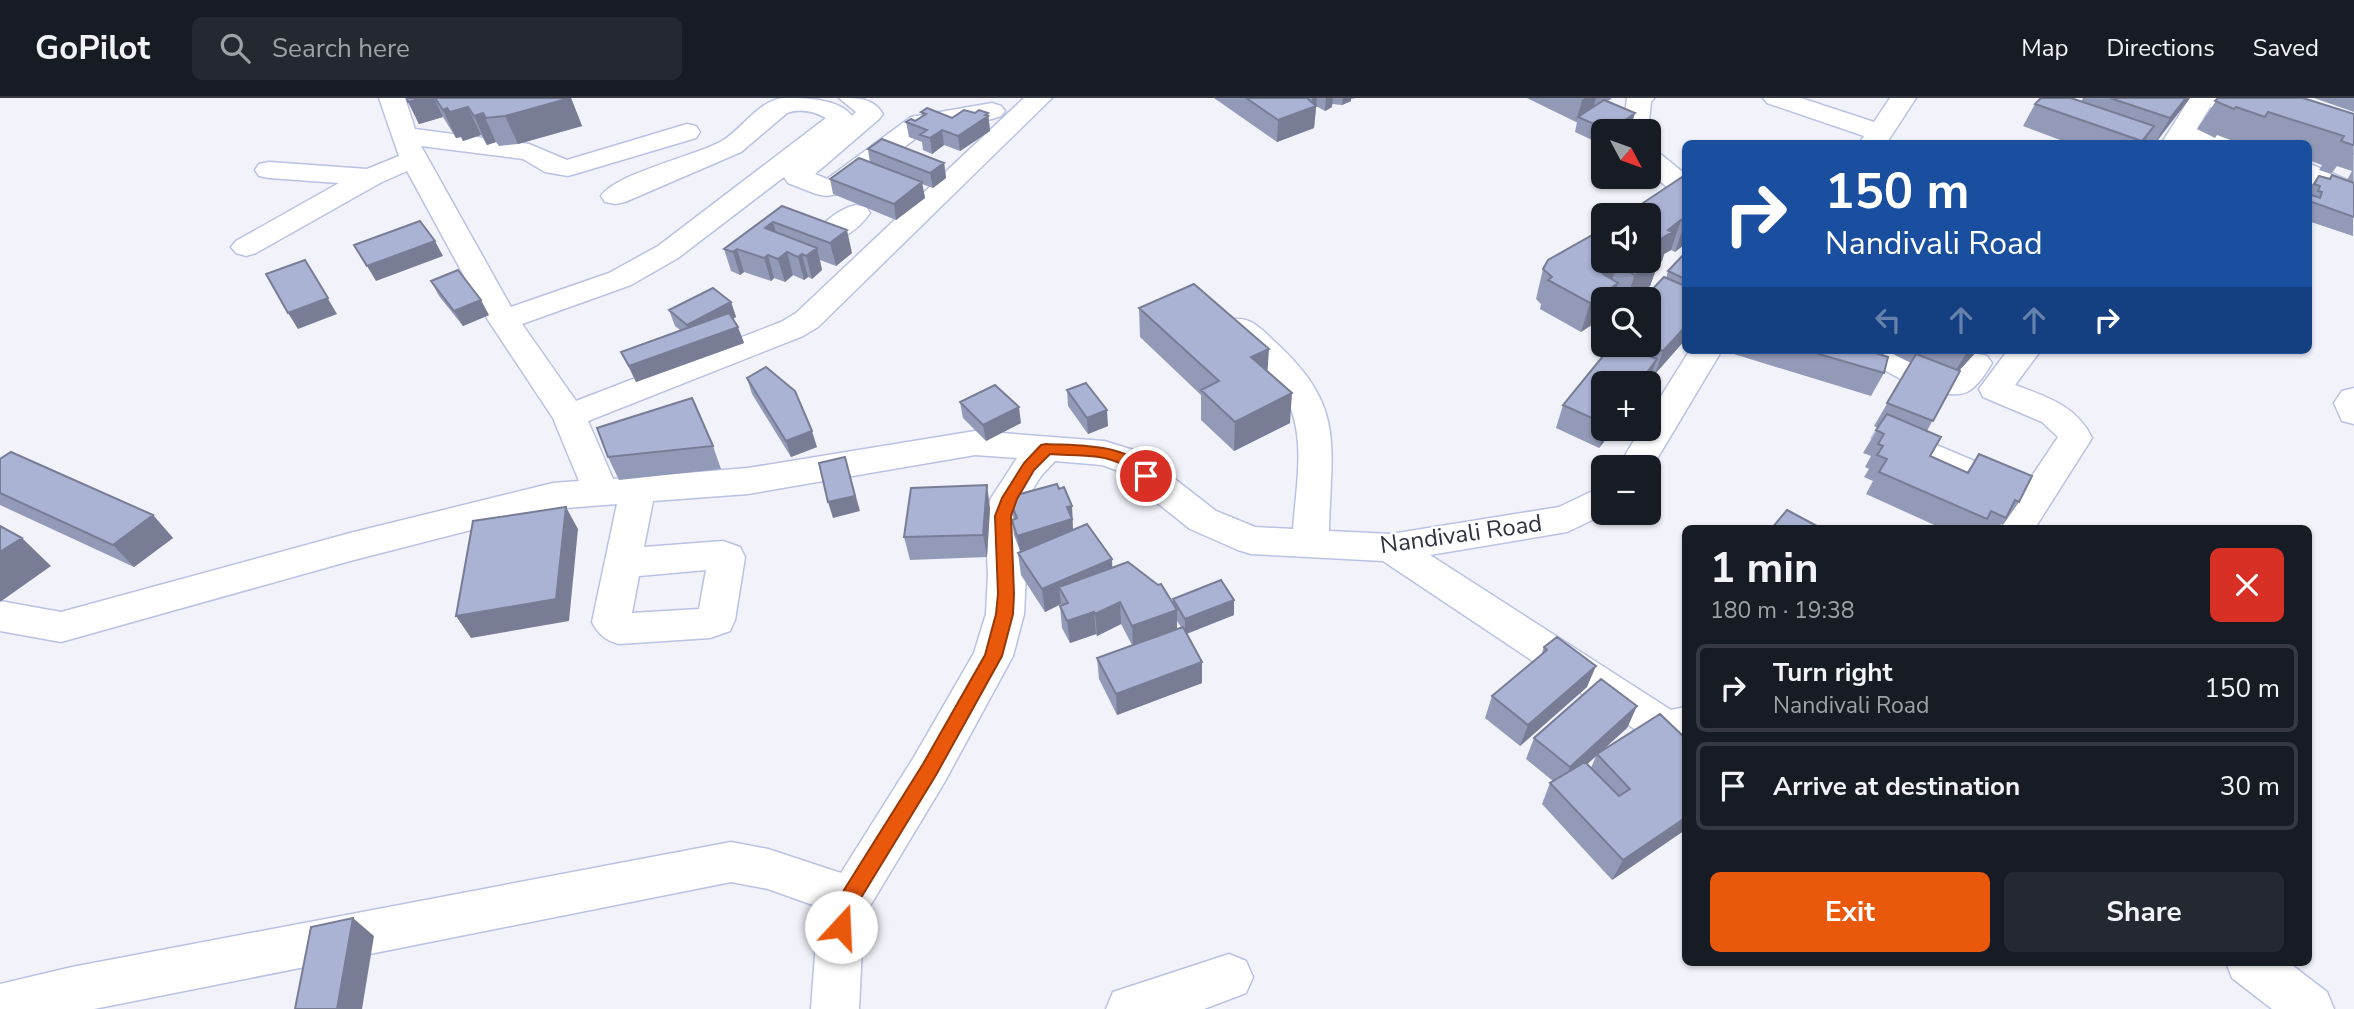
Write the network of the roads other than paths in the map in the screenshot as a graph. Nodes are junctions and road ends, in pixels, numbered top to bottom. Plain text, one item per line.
1 (392, 98) edge
2 (852, 98) edge
3 (966, 98) edge
4 (1039, 98) edge
5 (1642, 98) edge
6 (1776, 98) edge
7 (1903, 98) edge
8 (2205, 98) edge
9 (1003, 116) junction
10 (1637, 119) edge
11 (687, 132) dead end
12 (2178, 137) edge
13 (1876, 138) edge
14 (2197, 140) edge
15 (2354, 145) edge
16 (409, 147) junction
17 (1661, 168) edge
18 (269, 170) dead end
19 (2312, 174) edge
20 (370, 177) junction
21 (1682, 185) edge
22 (2354, 192) edge
23 (615, 196) dead end
24 (856, 213) dead end
25 (246, 247) dead end
26 (878, 251) junction
27 (503, 320) junction
28 (1239, 327) edge
29 (1704, 354) edge
30 (1884, 354) edge
31 (2022, 354) edge
32 (1976, 363) dead end
33 (2354, 399) edge
34 (2354, 413) edge
35 (569, 416) junction
36 (1889, 438) edge
37 (1046, 449) junction
38 (1643, 455) edge
39 (614, 484) junction
40 (1591, 506) edge
41 (677, 510) dead end
42 (2026, 515) edge
43 (1311, 543) junction
44 (1391, 548) junction
45 (623, 563) dead end
46 (0, 616) edge
47 (1682, 725) edge
48 (850, 897) junction
49 (2254, 966) edge
50 (1229, 977) dead end
51 (0, 1008) edge
52 (835, 1009) edge
53 (1130, 1009) edge
54 (2310, 1009) edge

1 - 16 street
2 - 9 street
3 - 9 street
4 - 9 street
5 - 10 street
6 - 13 street
7 - 13 street
8 - 12 street
8 - 15 street
9 - 26 street
11 - 16 street
12 - 14 street
16 - 20 street
16 - 27 street
17 - 21 street
18 - 20 street
19 - 22 street
20 - 25 street
23 - 27 street
24 - 26 street
26 - 35 street
27 - 35 street
28 - 43 street
29 - 38 street
30 - 32 street
31 - 42 street
33 - 34 street
35 - 39 street
36 - 42 street
37 - 39 street, Nandivali Road
37 - 43 street, Nandivali Road
37 - 48 street
39 - 41 street
39 - 45 street
39 - 46 street
40 - 44 street, Nandivali Road
43 - 44 street, Nandivali Road
44 - 47 street
48 - 51 street
48 - 52 street
49 - 54 street
50 - 53 street

